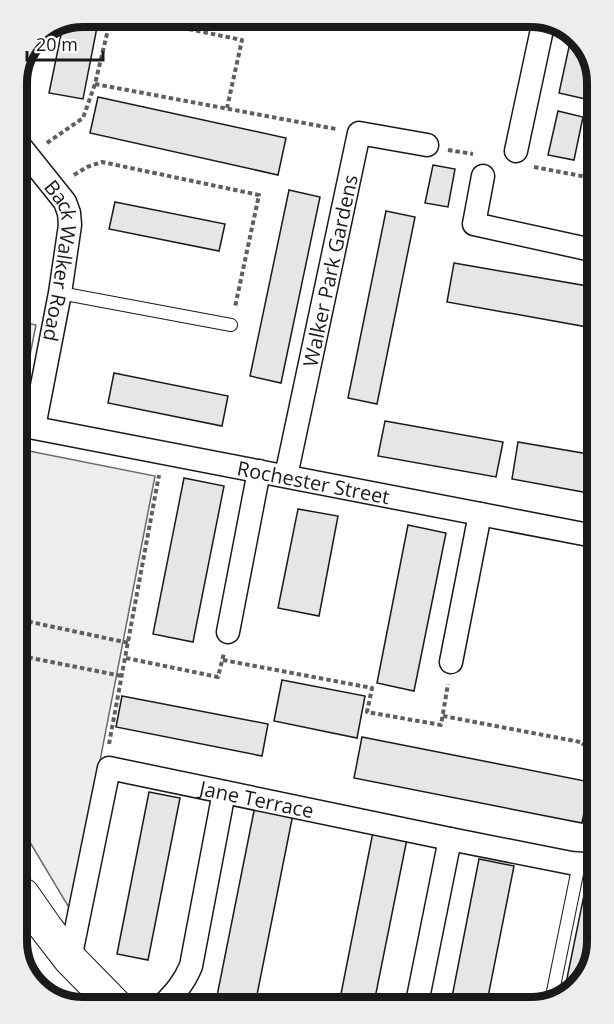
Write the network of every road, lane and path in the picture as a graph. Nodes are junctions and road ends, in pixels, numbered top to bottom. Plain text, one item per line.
1 (108, 27) edge
2 (181, 27) edge
3 (542, 28) edge
4 (95, 84) junction
5 (227, 108) junction
6 (359, 133) junction
7 (427, 146) dead end
8 (27, 147) edge
9 (516, 151) dead end
10 (27, 154) edge
11 (483, 176) dead end
12 (54, 188) junction
13 (587, 249) edge
14 (60, 293) junction
15 (231, 325) joint
16 (27, 426) edge
17 (164, 453) junction
18 (260, 471) junction
19 (286, 476) junction
20 (480, 514) junction
21 (587, 535) edge
22 (27, 621) edge
23 (228, 632) joint
24 (129, 643) junction
25 (27, 657) edge
26 (126, 658) junction
27 (223, 660) junction
28 (452, 662) joint
29 (122, 676) junction
30 (443, 716) junction
31 (582, 742) junction
32 (587, 743) edge
33 (587, 747) edge
34 (110, 768) junction
35 (224, 792) junction
36 (450, 839) junction
37 (587, 864) edge
38 (587, 868) edge
39 (27, 901) edge
40 (70, 958) junction
41 (553, 992) edge
42 (107, 997) edge
43 (171, 997) edge
44 (418, 997) edge

1 - 4 path
2 - 5 path
3 - 9 street
4 - 5 path
4 - 8 path
5 - 6 path
6 - 7 street
6 - 19 street, Walker Park Gardens
10 - 12 street, Back Walker Road
11 - 13 street
12 - 14 street, Back Walker Road
12 - 15 path
14 - 15 lane
14 - 16 street, Back Walker Road
16 - 17 street, Rochester Street
17 - 18 street, Rochester Street
17 - 24 path
18 - 19 street, Rochester Street
18 - 23 street
19 - 20 street, Rochester Street
20 - 21 street, Rochester Street
20 - 28 street
22 - 24 path
23 - 27 path
24 - 26 path
25 - 29 path
26 - 27 path
26 - 29 path
27 - 30 path
28 - 30 path
29 - 34 path
30 - 31 path
31 - 32 path
31 - 33 path
34 - 35 street, Jane Terrace
34 - 40 street
35 - 36 street, Jane Terrace
35 - 43 street
36 - 37 street, Jane Terrace
36 - 44 street
38 - 41 lane
39 - 40 main road
40 - 42 main road

